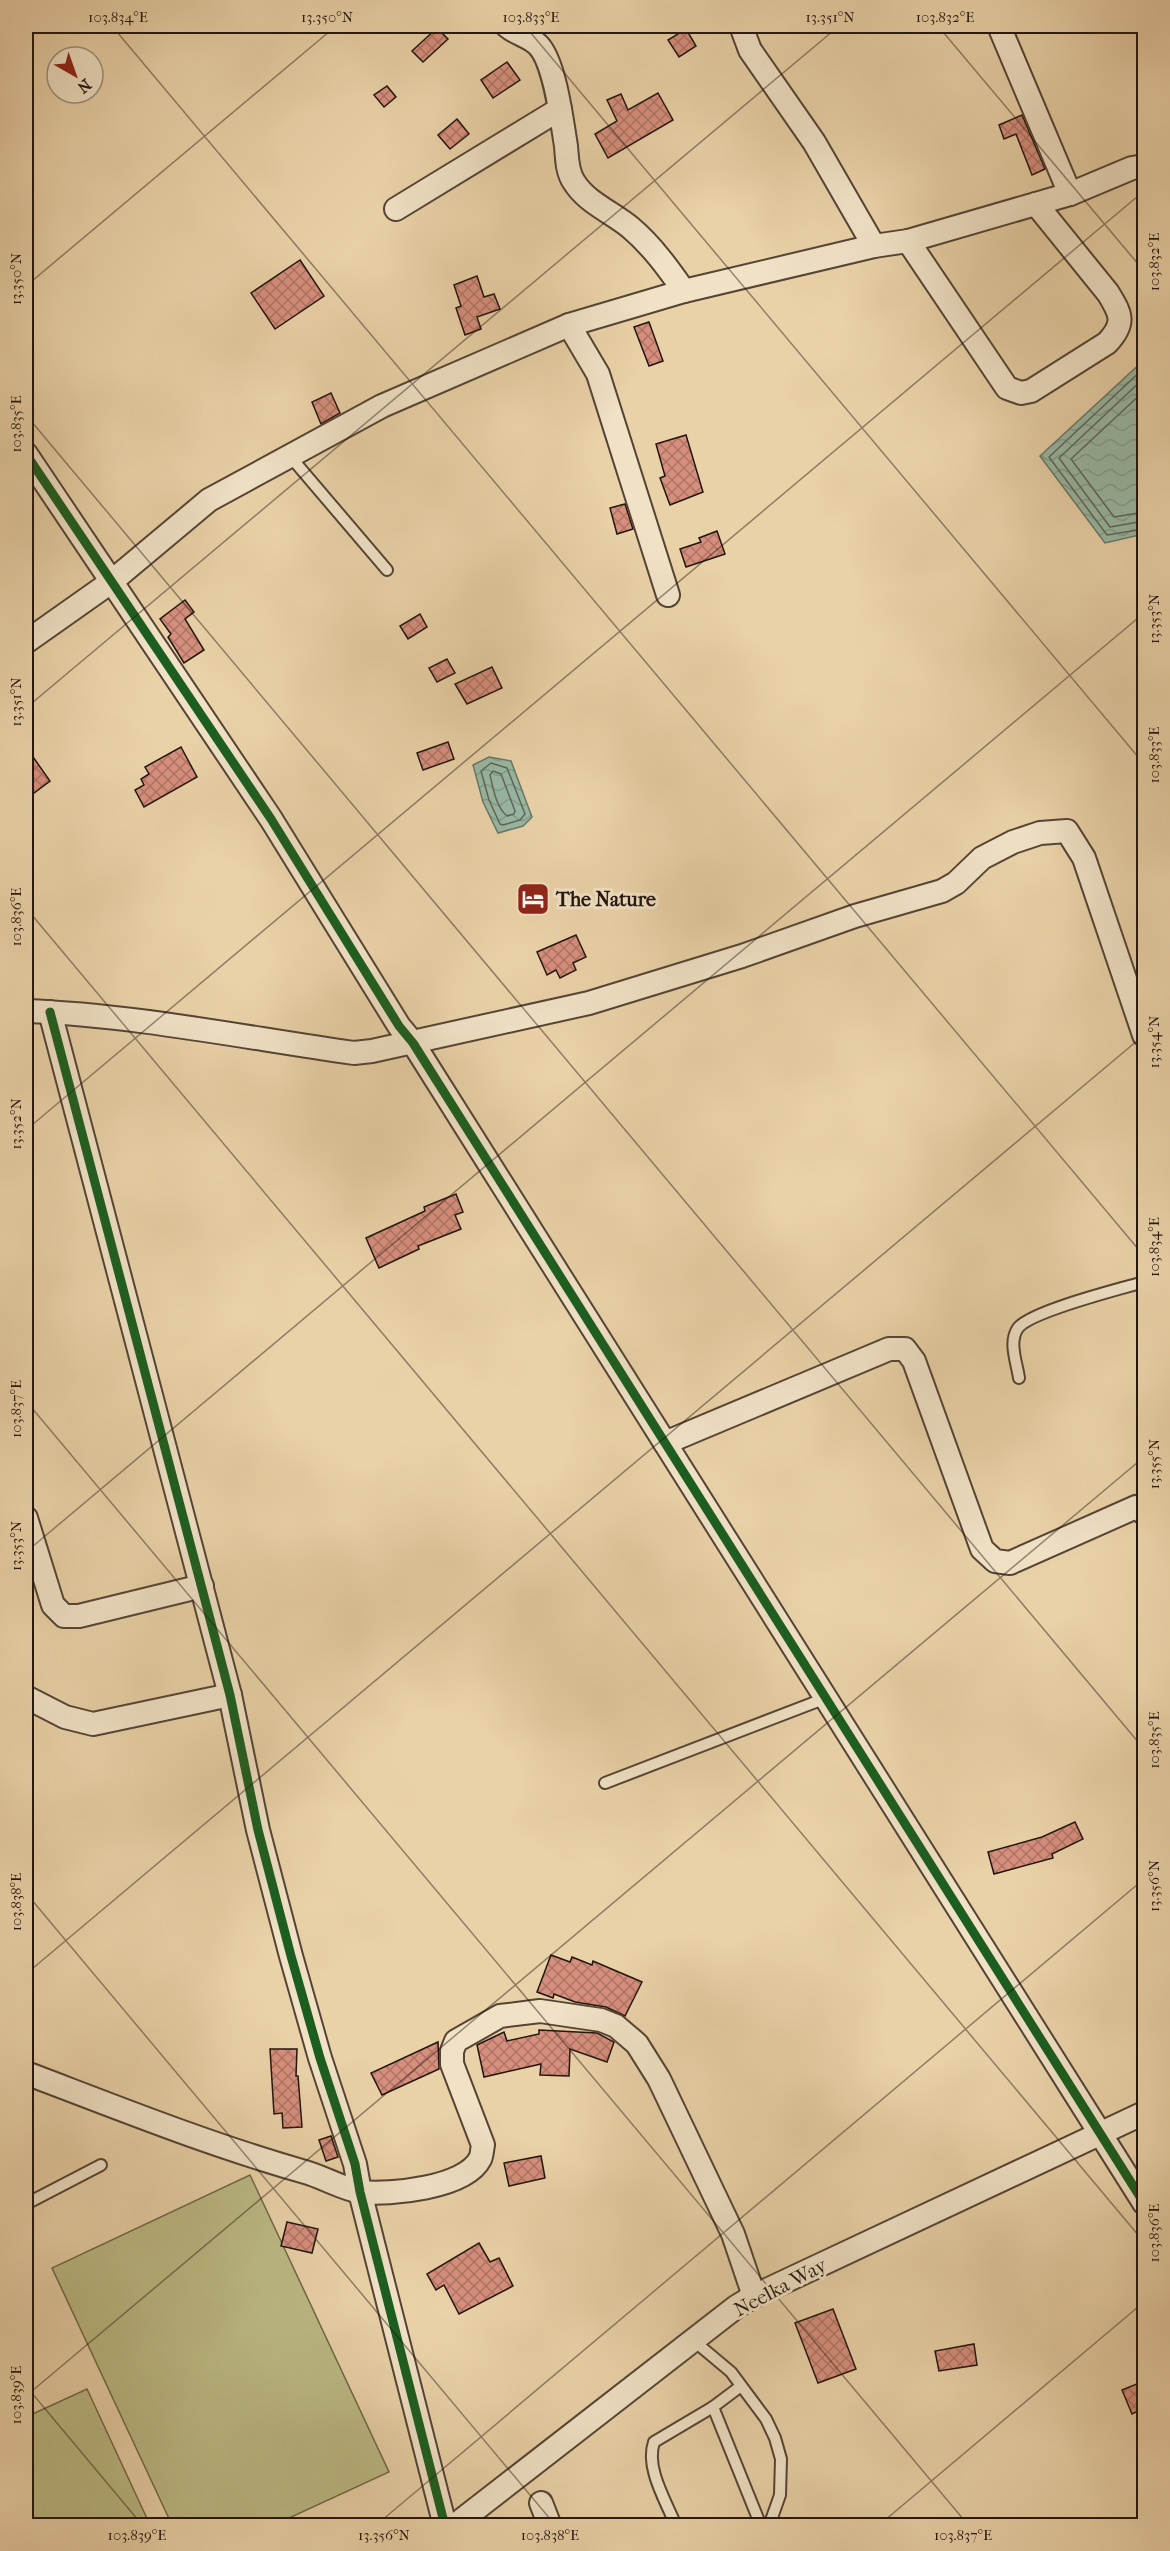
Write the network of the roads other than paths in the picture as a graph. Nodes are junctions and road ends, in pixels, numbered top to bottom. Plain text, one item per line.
1 (507, 26) edge
2 (741, 26) edge
3 (999, 26) edge
4 (561, 109) junction
5 (1144, 165) edge
6 (1070, 194) junction
7 (1036, 204) junction
8 (396, 209) dead end
9 (908, 241) junction
10 (874, 246) junction
11 (684, 291) junction
12 (569, 325) junction
13 (26, 454) edge
14 (289, 455) junction
15 (387, 570) dead end
16 (111, 582) junction
17 (668, 595) dead end
18 (26, 642) edge
19 (26, 1011) edge
20 (50, 1011) junction
21 (1144, 1035) edge
22 (413, 1043) junction
23 (1144, 1282) edge
24 (1019, 1378) dead end
25 (665, 1443) junction
26 (1144, 1513) edge
27 (26, 1518) edge
28 (202, 1587) junction
29 (230, 1695) junction
30 (26, 1697) edge
31 (826, 1698) junction
32 (605, 1783) dead end
33 (26, 2073) edge
34 (1144, 2112) edge
35 (1101, 2133) junction
36 (101, 2165) dead end
37 (360, 2192) junction
38 (1144, 2203) edge
39 (26, 2204) edge
40 (754, 2296) junction
41 (693, 2342) junction
42 (741, 2386) junction
43 (712, 2406) junction
44 (541, 2503) dead end
45 (445, 2526) edge
46 (454, 2526) edge
47 (550, 2526) edge
48 (676, 2526) edge
49 (761, 2526) edge
50 (769, 2526) edge

1 - 4 street
2 - 10 street
3 - 6 street
4 - 8 street
4 - 11 street
5 - 6 street
6 - 7 street
7 - 9 street
7 - 9 street
9 - 10 street
10 - 11 street
11 - 12 street
12 - 14 street
12 - 17 street
13 - 16 street
14 - 15 lane
14 - 16 street
16 - 18 street
16 - 22 street
19 - 20 street
20 - 22 street
20 - 28 street
21 - 22 street
22 - 25 street
23 - 24 lane
25 - 26 street
25 - 31 street
27 - 28 street
28 - 29 street
29 - 30 street
29 - 37 street
31 - 32 lane
31 - 35 street
33 - 37 street
34 - 35 street, Neelka Way
35 - 38 street
35 - 40 street, Neelka Way
36 - 39 lane
37 - 40 street
37 - 45 street
40 - 41 street, Neelka Way
41 - 42 lane
41 - 46 street, Neelka Way
42 - 43 lane
42 - 50 lane
43 - 48 lane
43 - 49 lane
44 - 47 street

